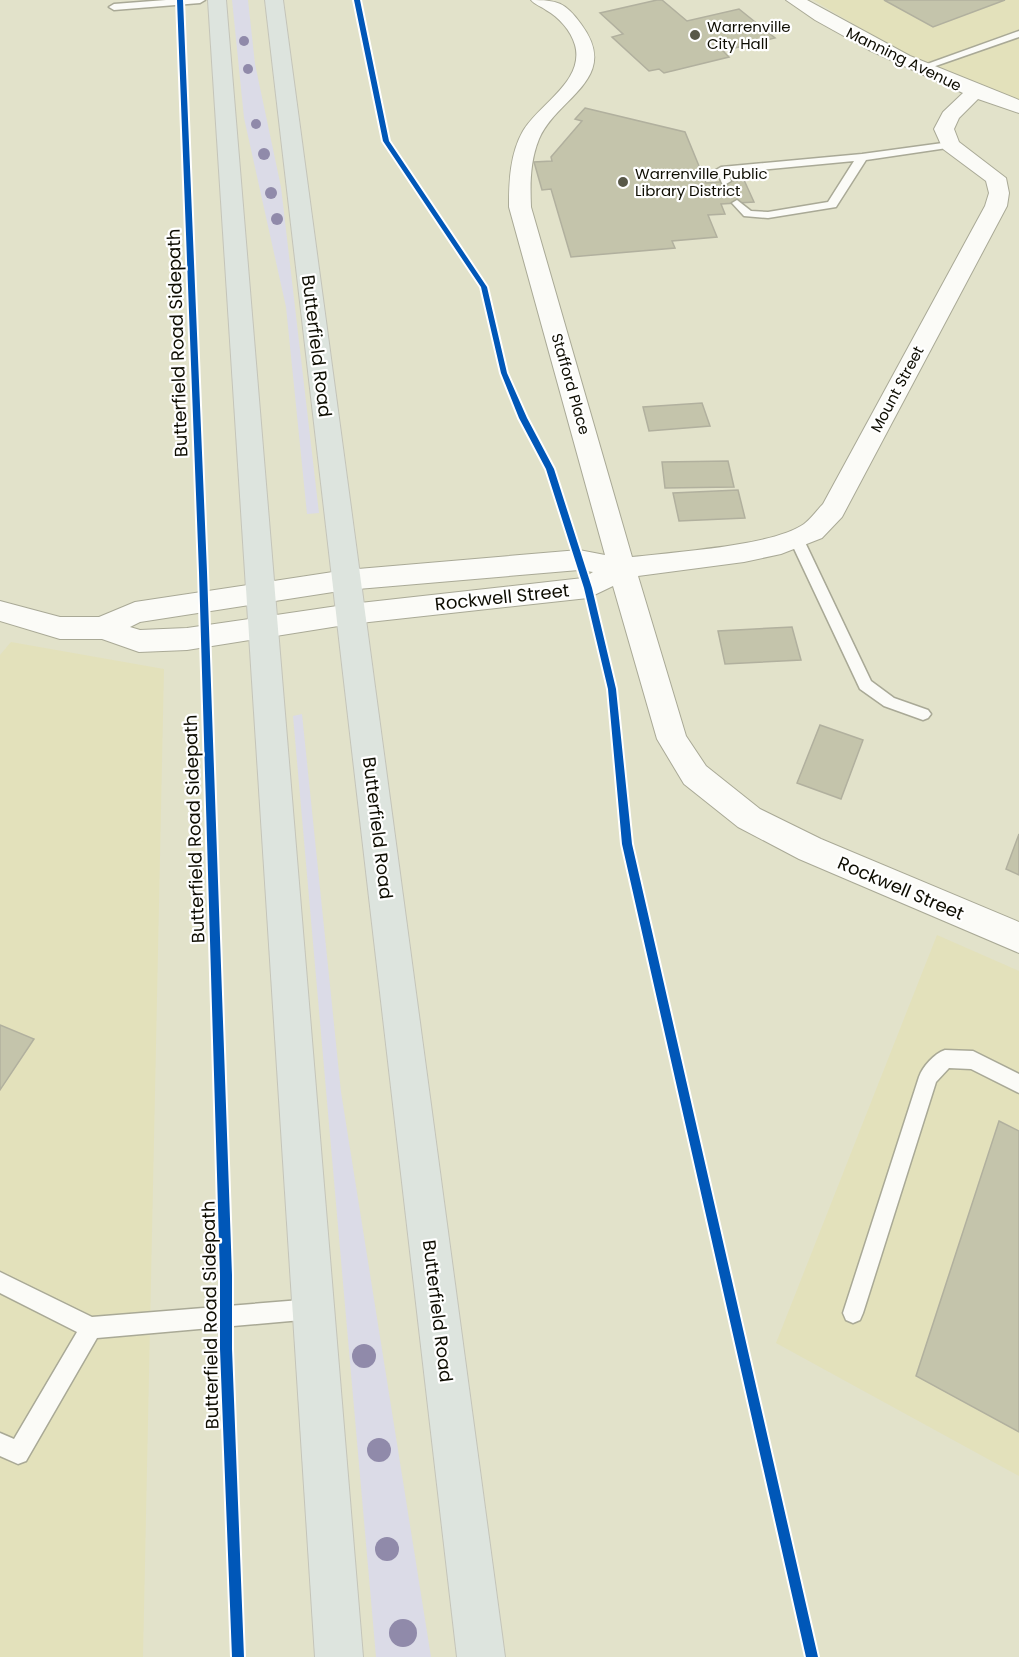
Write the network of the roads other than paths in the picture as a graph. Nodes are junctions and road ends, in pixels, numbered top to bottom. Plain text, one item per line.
1 (200, 0) edge
2 (217, 0) edge
3 (274, 0) edge
4 (795, 0) edge
5 (553, 3) edge
6 (114, 7) dead end
7 (1019, 34) edge
8 (921, 68) junction
9 (974, 92) junction
10 (1019, 107) edge
11 (950, 145) junction
12 (862, 157) junction
13 (726, 181) dead end
14 (736, 203) dead end
15 (796, 538) junction
16 (624, 568) junction
17 (260, 592) junction
18 (348, 597) junction
19 (0, 611) edge
20 (104, 628) junction
21 (262, 629) junction
22 (923, 714) dead end
23 (695, 775) joint
24 (1019, 938) edge
25 (1019, 1084) edge
26 (0, 1282) edge
27 (314, 1309) junction
28 (853, 1313) dead end
29 (91, 1328) junction
30 (0, 1444) edge
31 (339, 1657) edge
32 (481, 1657) edge

1 - 6 lane
2 - 17 main road
3 - 18 main road, Butterfield Road
4 - 8 street, Manning Avenue
5 - 16 street, Stafford Place
7 - 8 lane
8 - 9 street, Manning Avenue
9 - 10 street, Manning Avenue
9 - 11 street
11 - 12 lane
11 - 15 street, Mount Street
12 - 13 lane
12 - 14 lane
15 - 16 street, Mount Street
15 - 22 lane
16 - 18 street, Rockwell Street
16 - 23 street, Stafford Place
17 - 18 street, Rockwell Street
17 - 20 street, Rockwell Street
17 - 21 main road
18 - 21 street, Rockwell Street
18 - 32 main road, Butterfield Road
19 - 20 street, Rockwell Street
20 - 21 street, Rockwell Street
21 - 27 main road
23 - 24 street, Rockwell Street
25 - 28 lane
26 - 29 lane
27 - 29 lane
27 - 31 main road
29 - 30 lane

